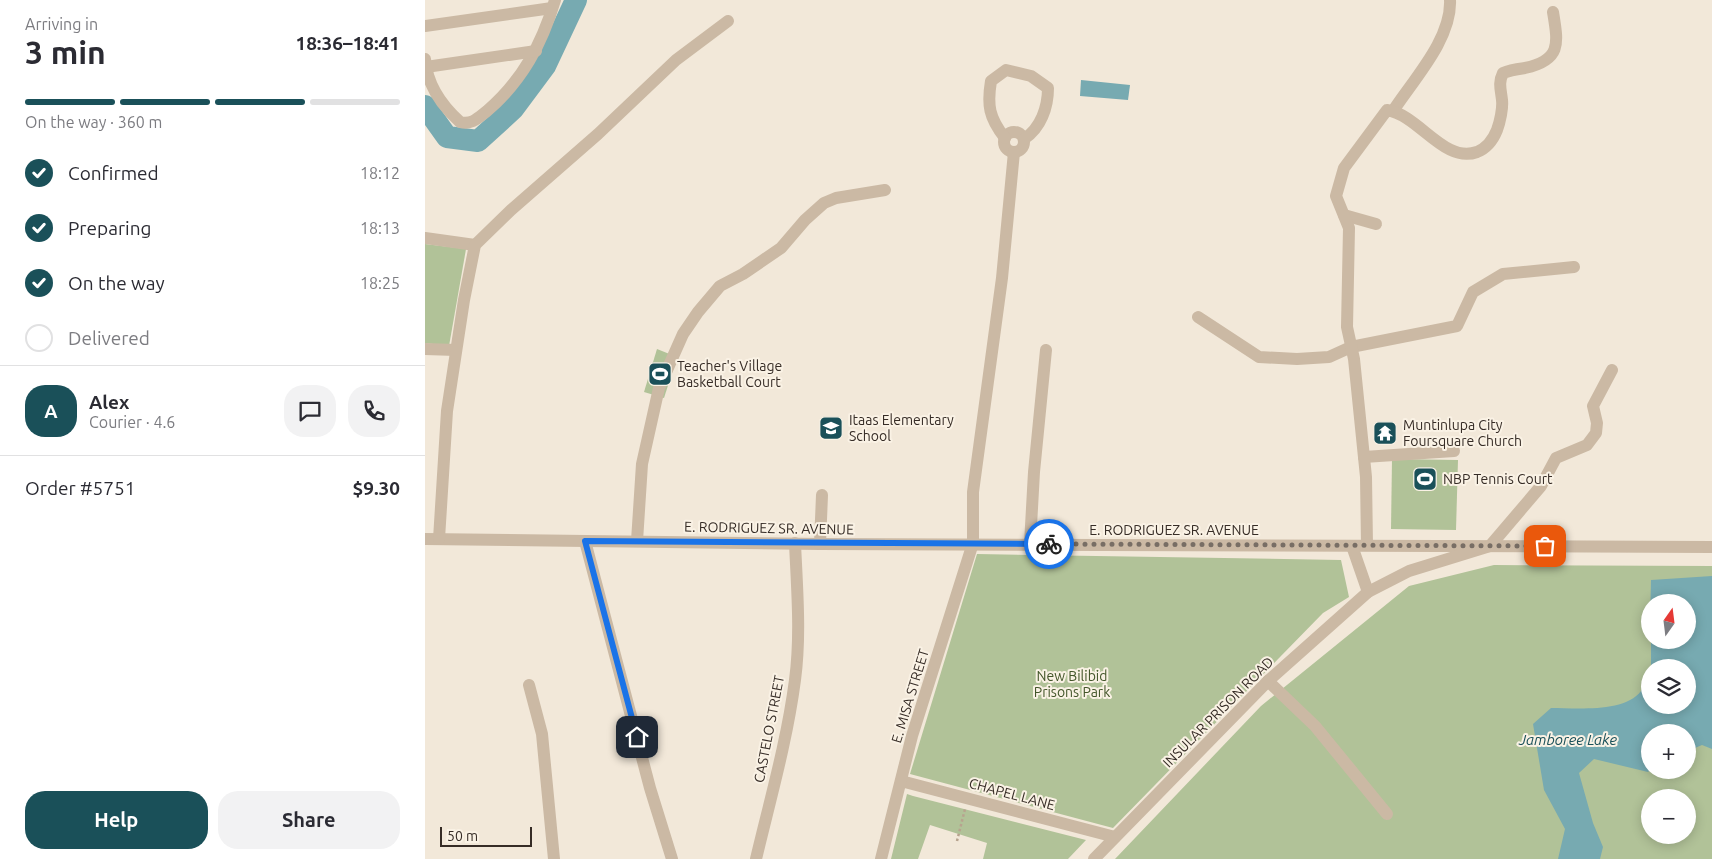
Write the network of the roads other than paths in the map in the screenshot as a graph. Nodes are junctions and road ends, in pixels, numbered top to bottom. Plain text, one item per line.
1 (1450, 0) edge
2 (554, 4) edge
3 (1553, 12) dead end
4 (728, 21) dead end
5 (425, 26) edge
6 (536, 51) junction
7 (425, 59) edge
8 (426, 67) edge
9 (1393, 111) junction
10 (1005, 138) junction
11 (1025, 140) junction
12 (1014, 152) junction
13 (885, 190) dead end
14 (1343, 215) junction
15 (1376, 224) dead end
16 (425, 238) edge
17 (475, 245) junction
18 (1574, 267) dead end
19 (1198, 317) dead end
20 (1351, 347) junction
21 (425, 349) edge
22 (456, 350) junction
23 (1046, 350) dead end
24 (1612, 370) dead end
25 (1454, 451) dead end
26 (1364, 457) junction
27 (822, 495) dead end
28 (425, 539) edge
29 (439, 539) junction
30 (585, 541) junction
31 (637, 541) junction
32 (795, 543) junction
33 (973, 543) junction
34 (820, 544) junction
35 (1030, 544) junction
36 (1367, 545) junction
37 (1352, 546) junction
38 (1489, 546) junction
39 (1712, 547) edge
40 (1369, 592) junction
41 (1268, 681) junction
42 (529, 685) dead end
43 (901, 781) junction
44 (1387, 814) dead end
45 (1115, 837) junction
46 (554, 859) edge
47 (672, 859) edge
48 (756, 859) edge
49 (881, 859) edge
50 (1094, 859) edge

1 - 9 street
2 - 5 street
2 - 6 street
3 - 9 street
4 - 17 street
6 - 8 street
6 - 8 street
7 - 8 street
9 - 14 street
10 - 11 street
10 - 11 street
10 - 12 street
11 - 12 street
12 - 33 street, E. MISA STREET
13 - 31 street
14 - 15 street
14 - 20 street
16 - 17 street
17 - 22 street
18 - 20 street
19 - 20 street
20 - 26 street
21 - 22 street
22 - 29 street
23 - 35 street
24 - 38 street
25 - 26 street
26 - 36 street
27 - 34 street
28 - 29 street, E. RODRIGUEZ SR. AVENUE
29 - 30 street, E. RODRIGUEZ SR. AVENUE
30 - 31 street, E. RODRIGUEZ SR. AVENUE
30 - 47 street
31 - 32 street, E. RODRIGUEZ SR. AVENUE
32 - 34 street, E. RODRIGUEZ SR. AVENUE
32 - 48 street, CASTELO STREET
33 - 34 street, E. RODRIGUEZ SR. AVENUE
33 - 35 street, E. RODRIGUEZ SR. AVENUE
33 - 43 street, E. MISA STREET
35 - 37 street, E. RODRIGUEZ SR. AVENUE
36 - 37 street, E. RODRIGUEZ SR. AVENUE
36 - 38 street, E. RODRIGUEZ SR. AVENUE
37 - 40 street
38 - 39 street, E. RODRIGUEZ SR. AVENUE
38 - 40 street, INSULAR PRISON ROAD
40 - 41 street, INSULAR PRISON ROAD
41 - 44 street
41 - 45 street, INSULAR PRISON ROAD
42 - 46 street
43 - 45 street, CHAPEL LANE
43 - 49 street, E. MISA STREET
45 - 50 street, INSULAR PRISON ROAD

